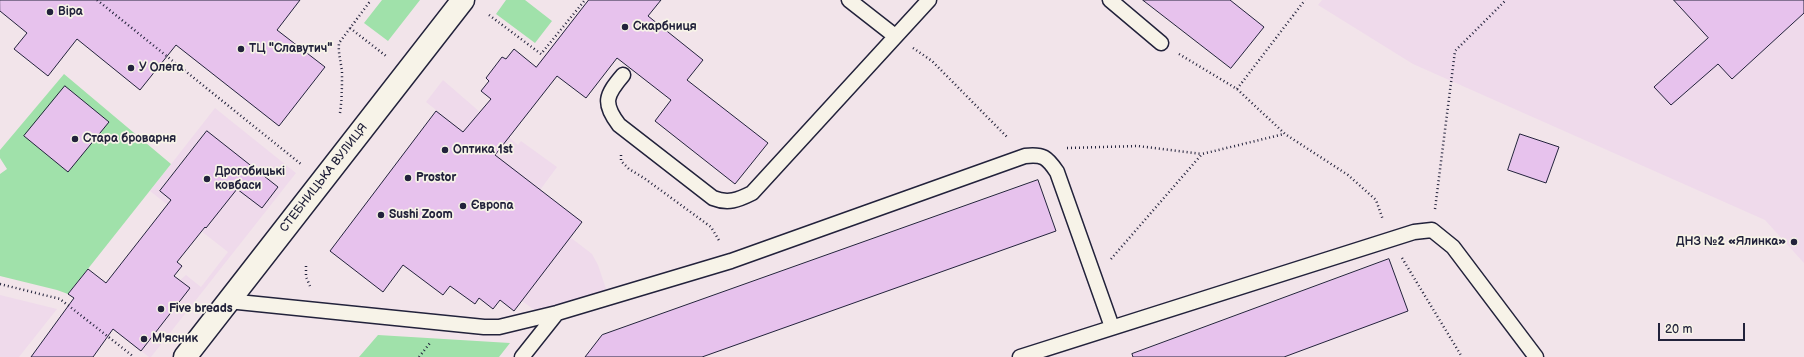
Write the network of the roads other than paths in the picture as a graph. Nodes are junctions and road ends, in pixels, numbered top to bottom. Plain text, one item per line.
1 (463, 0) edge
2 (849, 0) edge
3 (929, 0) edge
4 (1110, 0) edge
5 (896, 36) junction
6 (1161, 43) road end
7 (623, 75) dead end
8 (228, 301) junction
9 (557, 313) junction
10 (1112, 327) junction
11 (185, 357) edge
12 (522, 357) edge
13 (1020, 357) edge
14 (1536, 357) edge

1 - 8 street, СТЕБНИЦЬКА ВУЛИЦЯ
2 - 5 lane
3 - 5 lane
4 - 6 lane
5 - 7 lane
8 - 9 lane
8 - 11 street, СТЕБНИЦЬКА ВУЛИЦЯ
9 - 10 lane
9 - 12 lane
10 - 13 lane
10 - 14 lane

